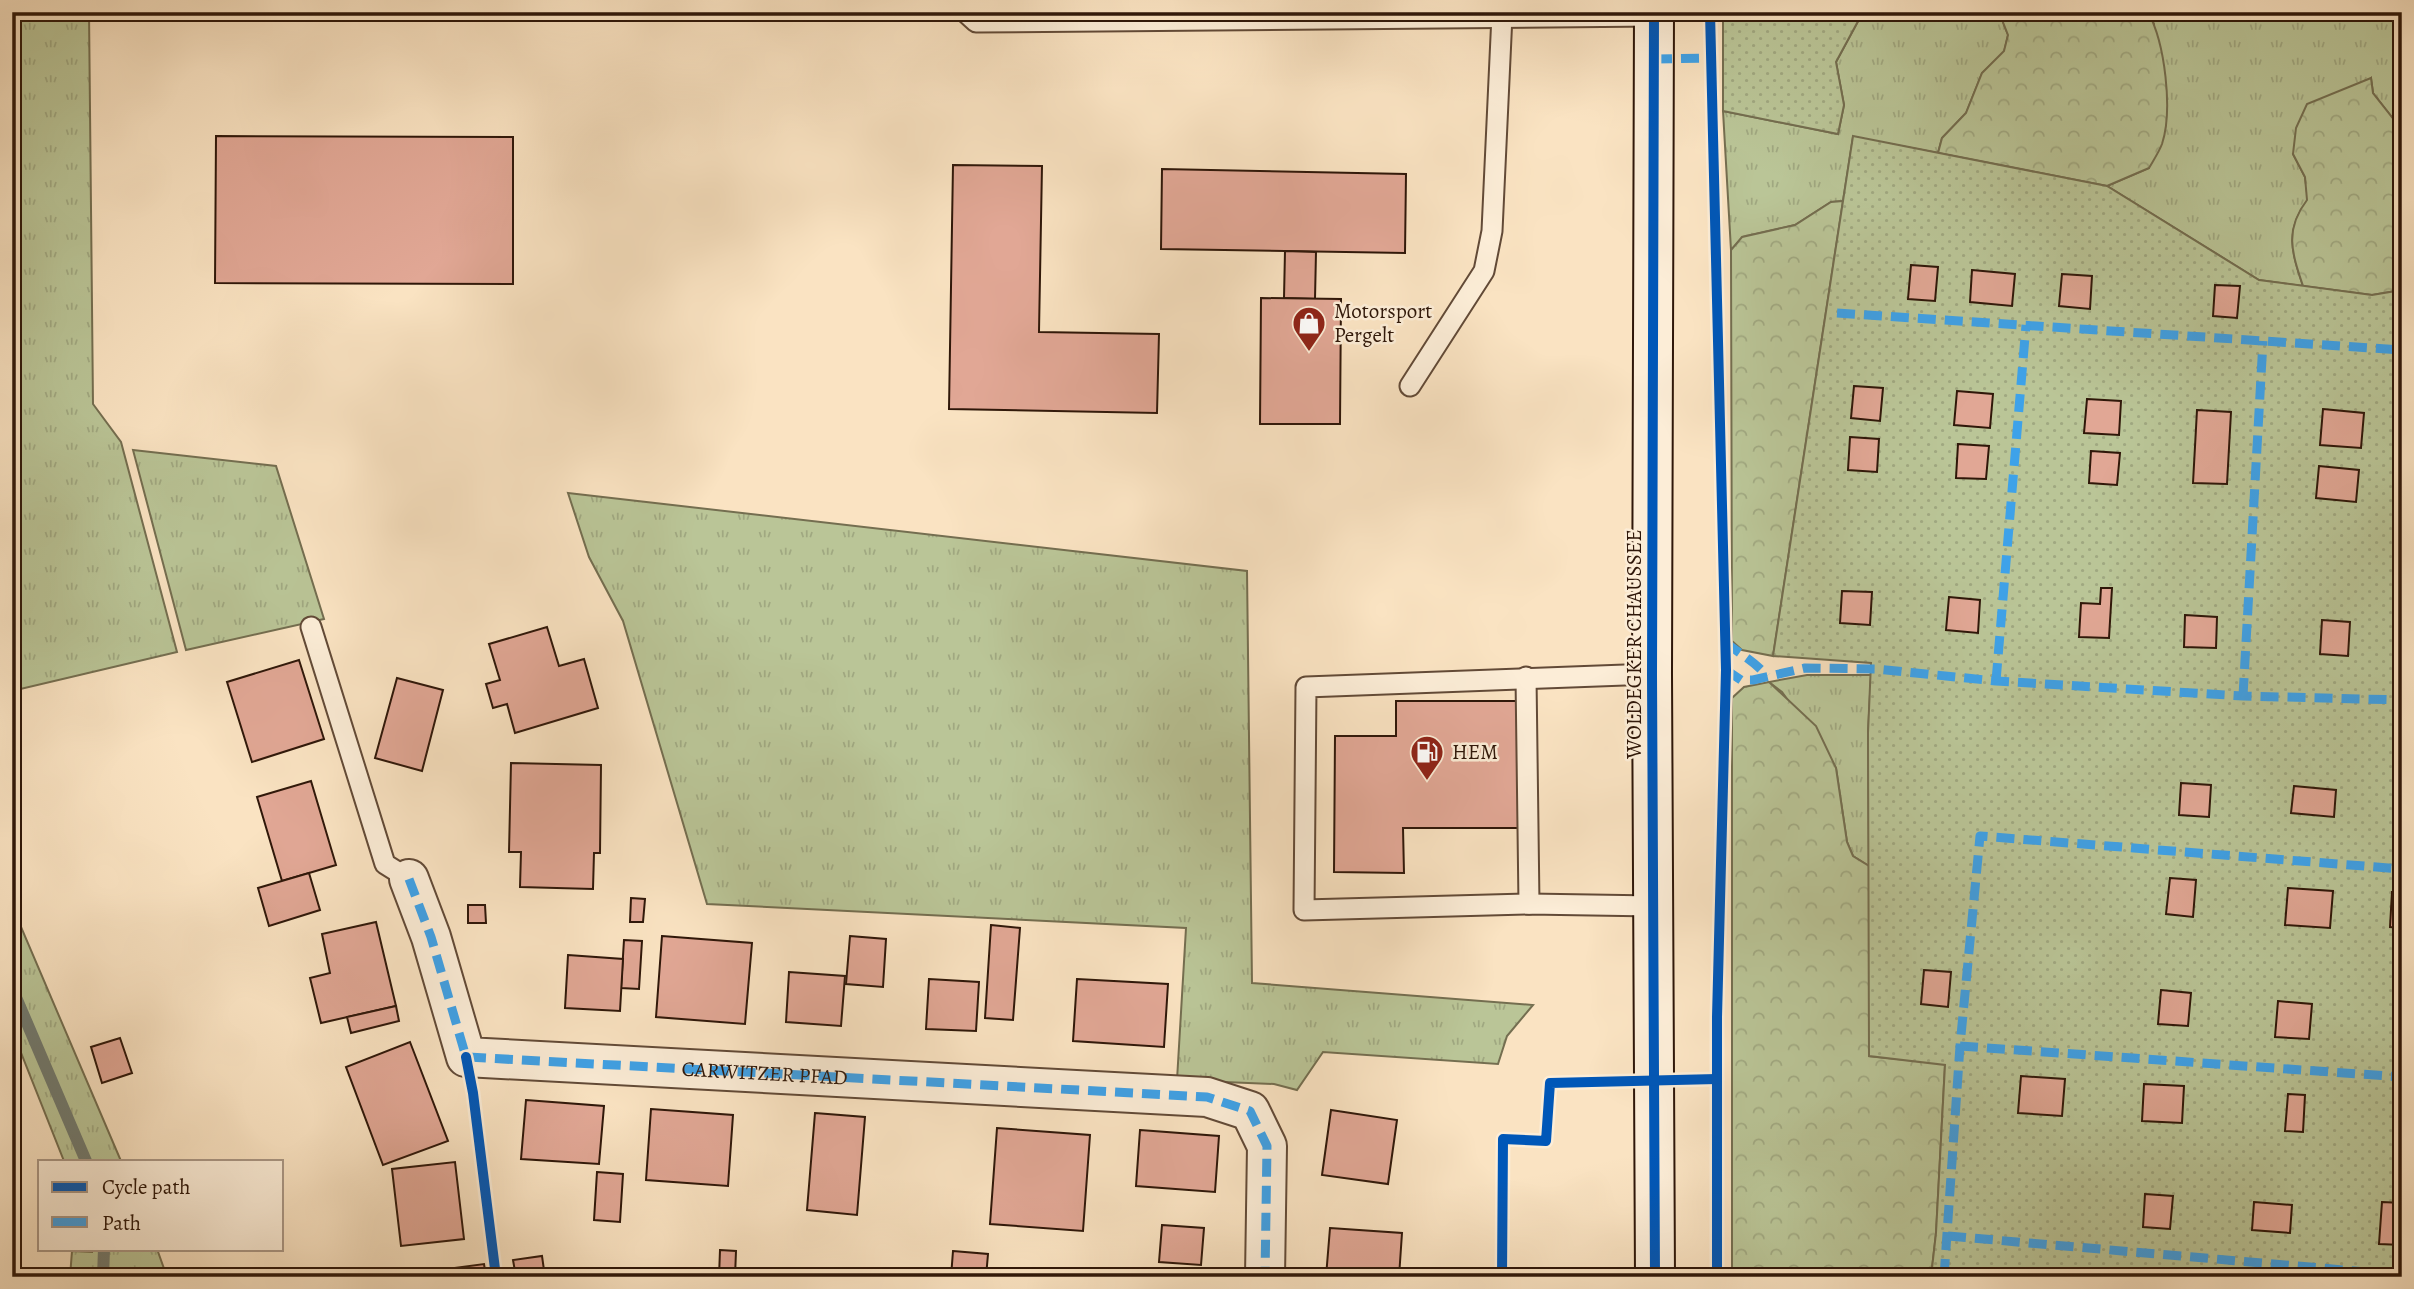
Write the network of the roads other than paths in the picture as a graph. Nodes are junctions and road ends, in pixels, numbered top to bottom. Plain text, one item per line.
1 (965, 12) edge
2 (1428, 14) edge
3 (1654, 14) edge
4 (1502, 15) junction
5 (1071, 17) edge
6 (1410, 386) dead end
7 (312, 627) dead end
8 (1652, 674) junction
9 (1526, 677) junction
10 (409, 878) joint
11 (1529, 904) junction
12 (1654, 906) junction
13 (1265, 1277) edge
14 (1656, 1277) edge

1 - 5 lane
2 - 4 lane
2 - 5 lane
3 - 4 lane
3 - 8 main road, WOLDEGKER CHAUSSEE
4 - 6 lane
7 - 10 lane
8 - 9 lane
8 - 12 main road, WOLDEGKER CHAUSSEE
9 - 11 lane
9 - 11 lane
10 - 13 main road, CARWITZER PFAD
11 - 12 lane
12 - 14 main road, WOLDEGKER CHAUSSEE

